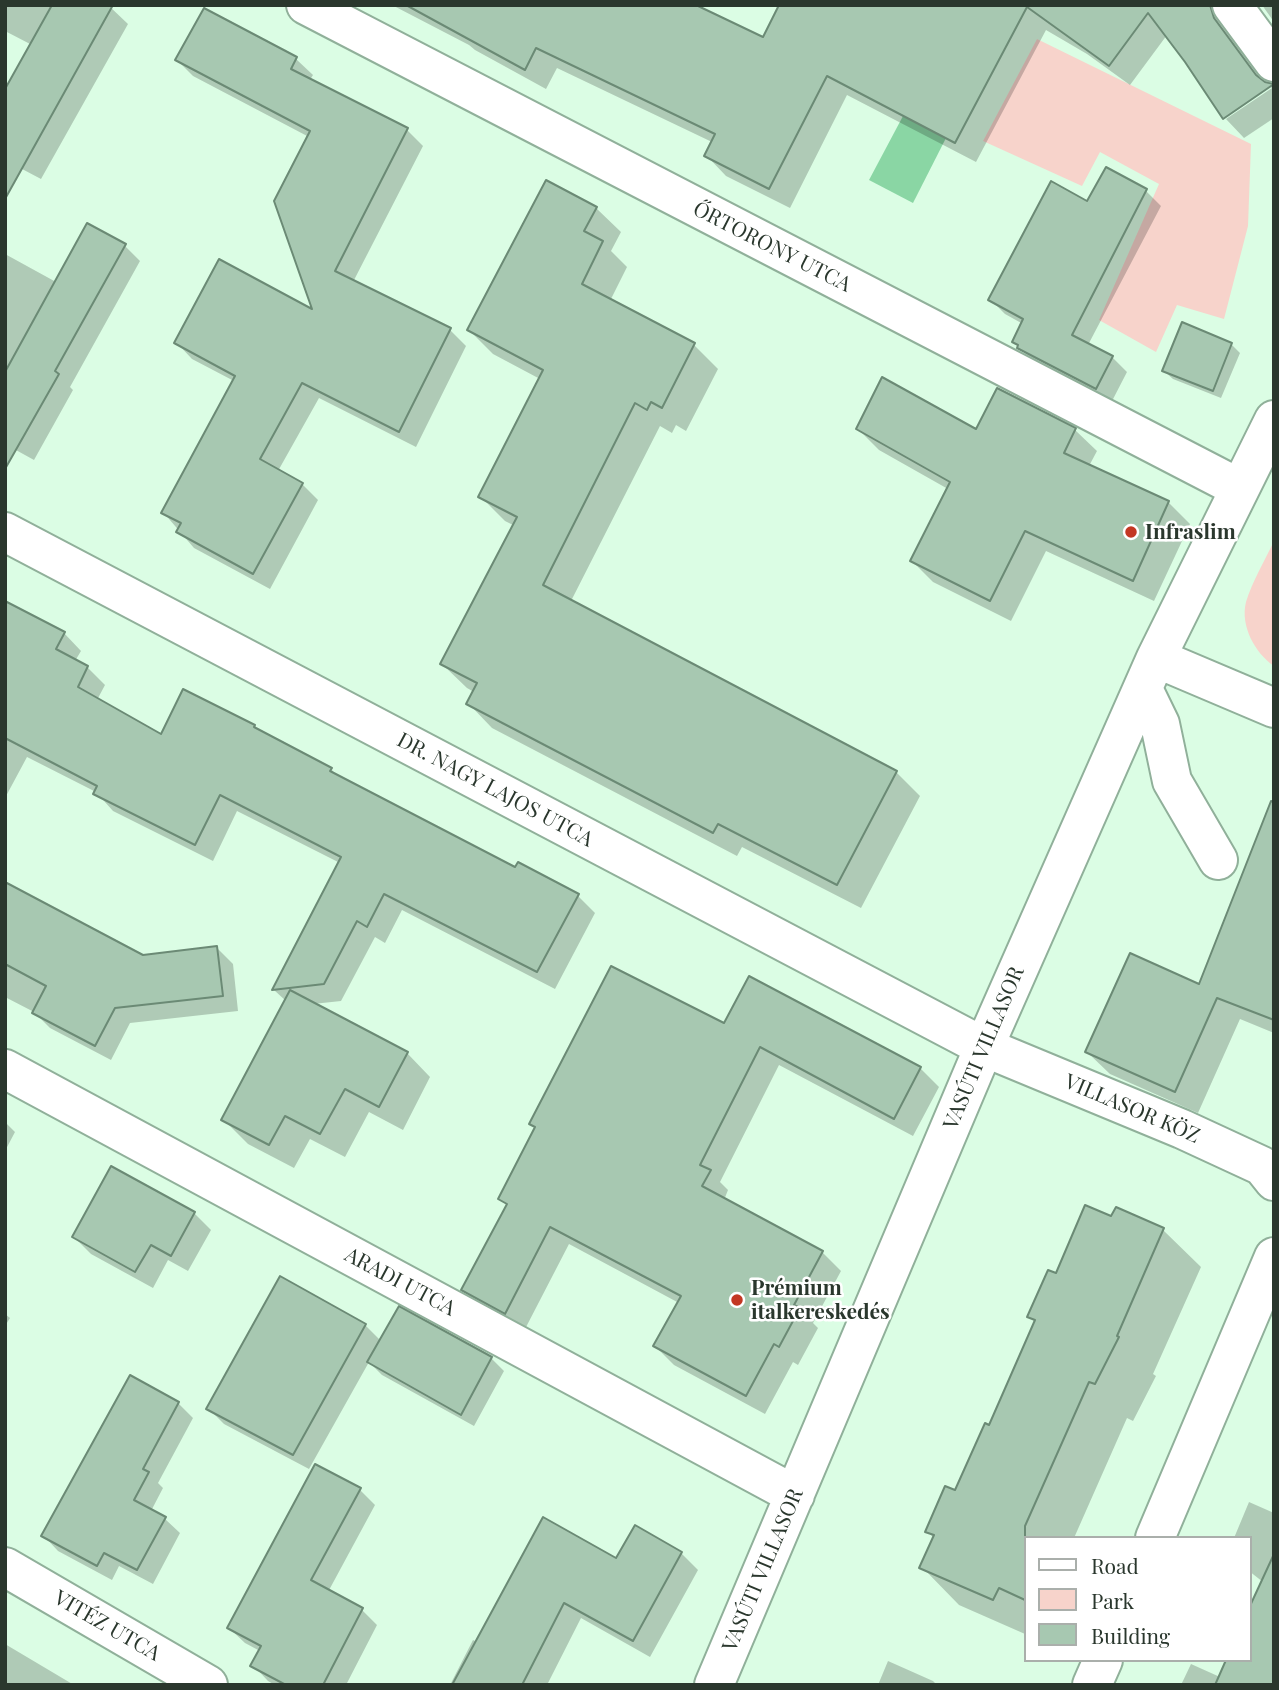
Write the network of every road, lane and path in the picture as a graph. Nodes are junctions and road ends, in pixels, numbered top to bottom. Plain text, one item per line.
1 (306, 5) edge
2 (1232, 5) edge
3 (1274, 62) edge
4 (1274, 420) edge
5 (1239, 488) junction
6 (5, 532) edge
7 (1149, 673) junction
8 (1274, 708) edge
9 (1218, 860) dead end
10 (984, 1047) junction
11 (5, 1069) edge
12 (1274, 1181) edge
13 (1274, 1257) edge
14 (795, 1495) junction
15 (1156, 1536) edge
16 (5, 1567) edge
17 (1102, 1662) edge
18 (208, 1685) edge
19 (714, 1685) edge
20 (1093, 1685) edge

1 - 5 street, ŐRTORONY UTCA
2 - 3 street
4 - 5 street, VASÚTI VILLASOR
5 - 7 street, VASÚTI VILLASOR
6 - 10 street, DR. NAGY LAJOS UTCA
7 - 8 street
7 - 9 street
7 - 10 street, VASÚTI VILLASOR
10 - 12 street, VILLASOR KÖZ
10 - 14 street, VASÚTI VILLASOR
11 - 14 street, ARADI UTCA
13 - 15 street
14 - 19 street, VASÚTI VILLASOR
16 - 18 street, VITÉZ UTCA
17 - 20 street

